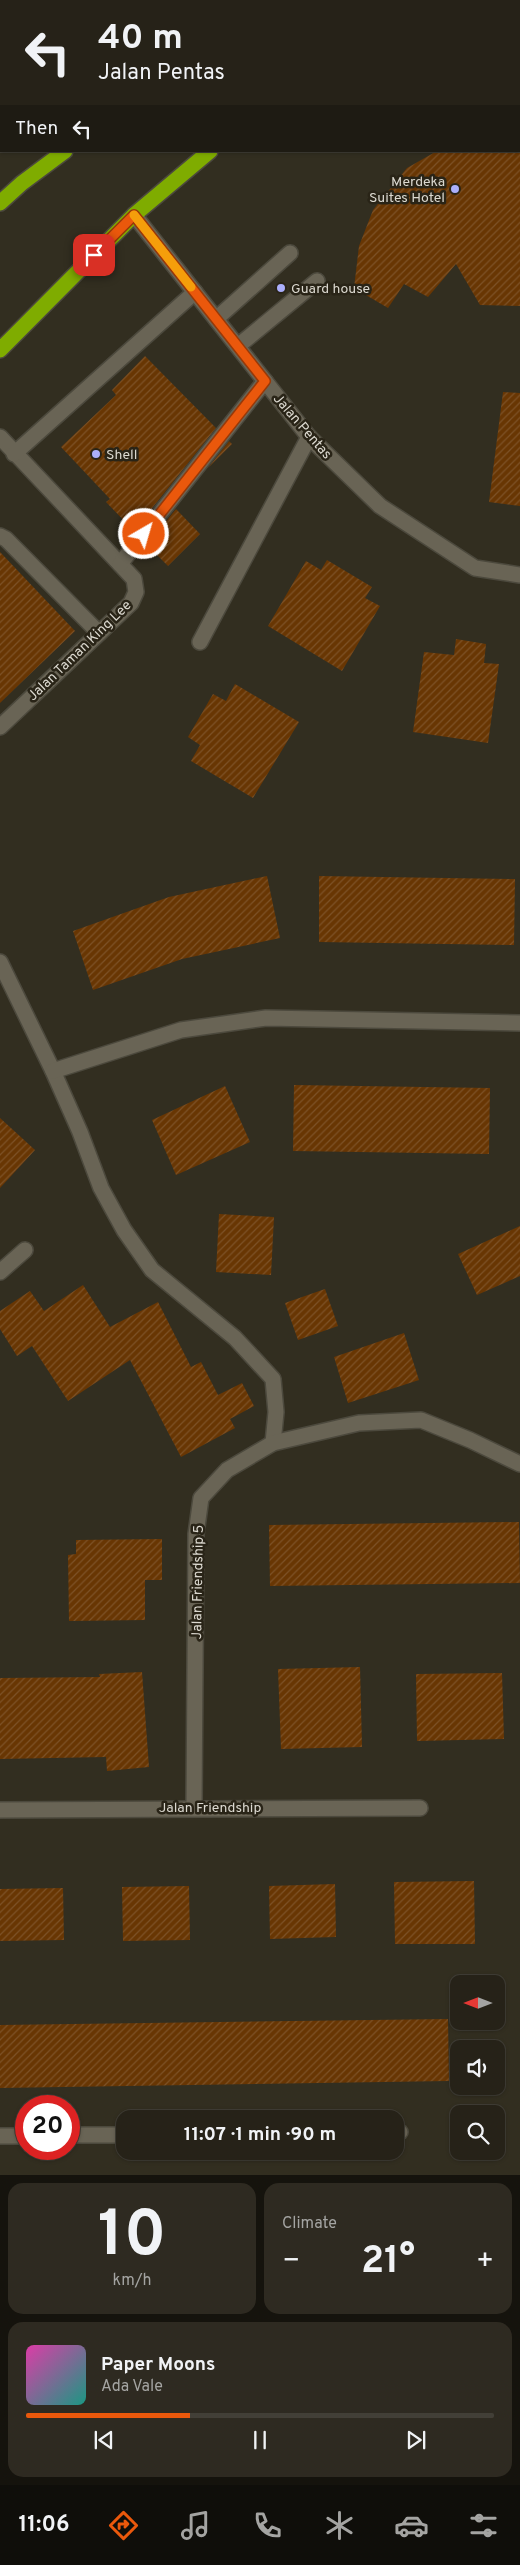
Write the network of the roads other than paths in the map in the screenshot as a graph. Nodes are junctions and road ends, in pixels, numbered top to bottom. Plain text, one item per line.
1 (64, 152) edge
2 (209, 152) edge
3 (0, 202) edge
4 (134, 215) junction
5 (290, 253) dead end
6 (316, 281) dead end
7 (195, 292) junction
8 (216, 319) junction
9 (238, 346) junction
10 (0, 350) edge
11 (265, 381) junction
12 (0, 437) edge
13 (309, 437) junction
14 (14, 454) junction
15 (0, 536) edge
16 (120, 564) junction
17 (520, 574) edge
18 (100, 633) junction
19 (200, 642) dead end
20 (0, 727) edge
21 (0, 962) edge
22 (520, 1023) edge
23 (53, 1071) junction
24 (26, 1250) dead end
25 (0, 1272) edge
26 (273, 1443) junction
27 (520, 1464) edge
28 (194, 1807) junction
29 (420, 1808) dead end
30 (0, 1810) edge
31 (80, 2135) edge
32 (116, 2135) edge
33 (0, 2136) edge
34 (15, 2136) edge

1 - 3 highway
2 - 4 highway
4 - 7 street, Jalan Pentas
4 - 10 highway
5 - 8 street
6 - 9 street
7 - 8 street, Jalan Pentas
7 - 14 street
8 - 9 street, Jalan Pentas
9 - 11 street, Jalan Pentas
11 - 13 street, Jalan Pentas
11 - 16 street
12 - 14 street, Jalan Taman King Lee
13 - 17 street, Jalan Pentas
13 - 19 street
14 - 16 street, Jalan Taman King Lee
15 - 18 street
16 - 18 street, Jalan Taman King Lee
18 - 20 street, Jalan Taman King Lee
21 - 23 street
22 - 23 street
23 - 26 street
24 - 25 street
26 - 27 street, Jalan Friendship 5
26 - 28 street, Jalan Friendship 5
28 - 29 street, Jalan Friendship
28 - 30 street, Jalan Friendship
31 - 32 street
33 - 34 street

